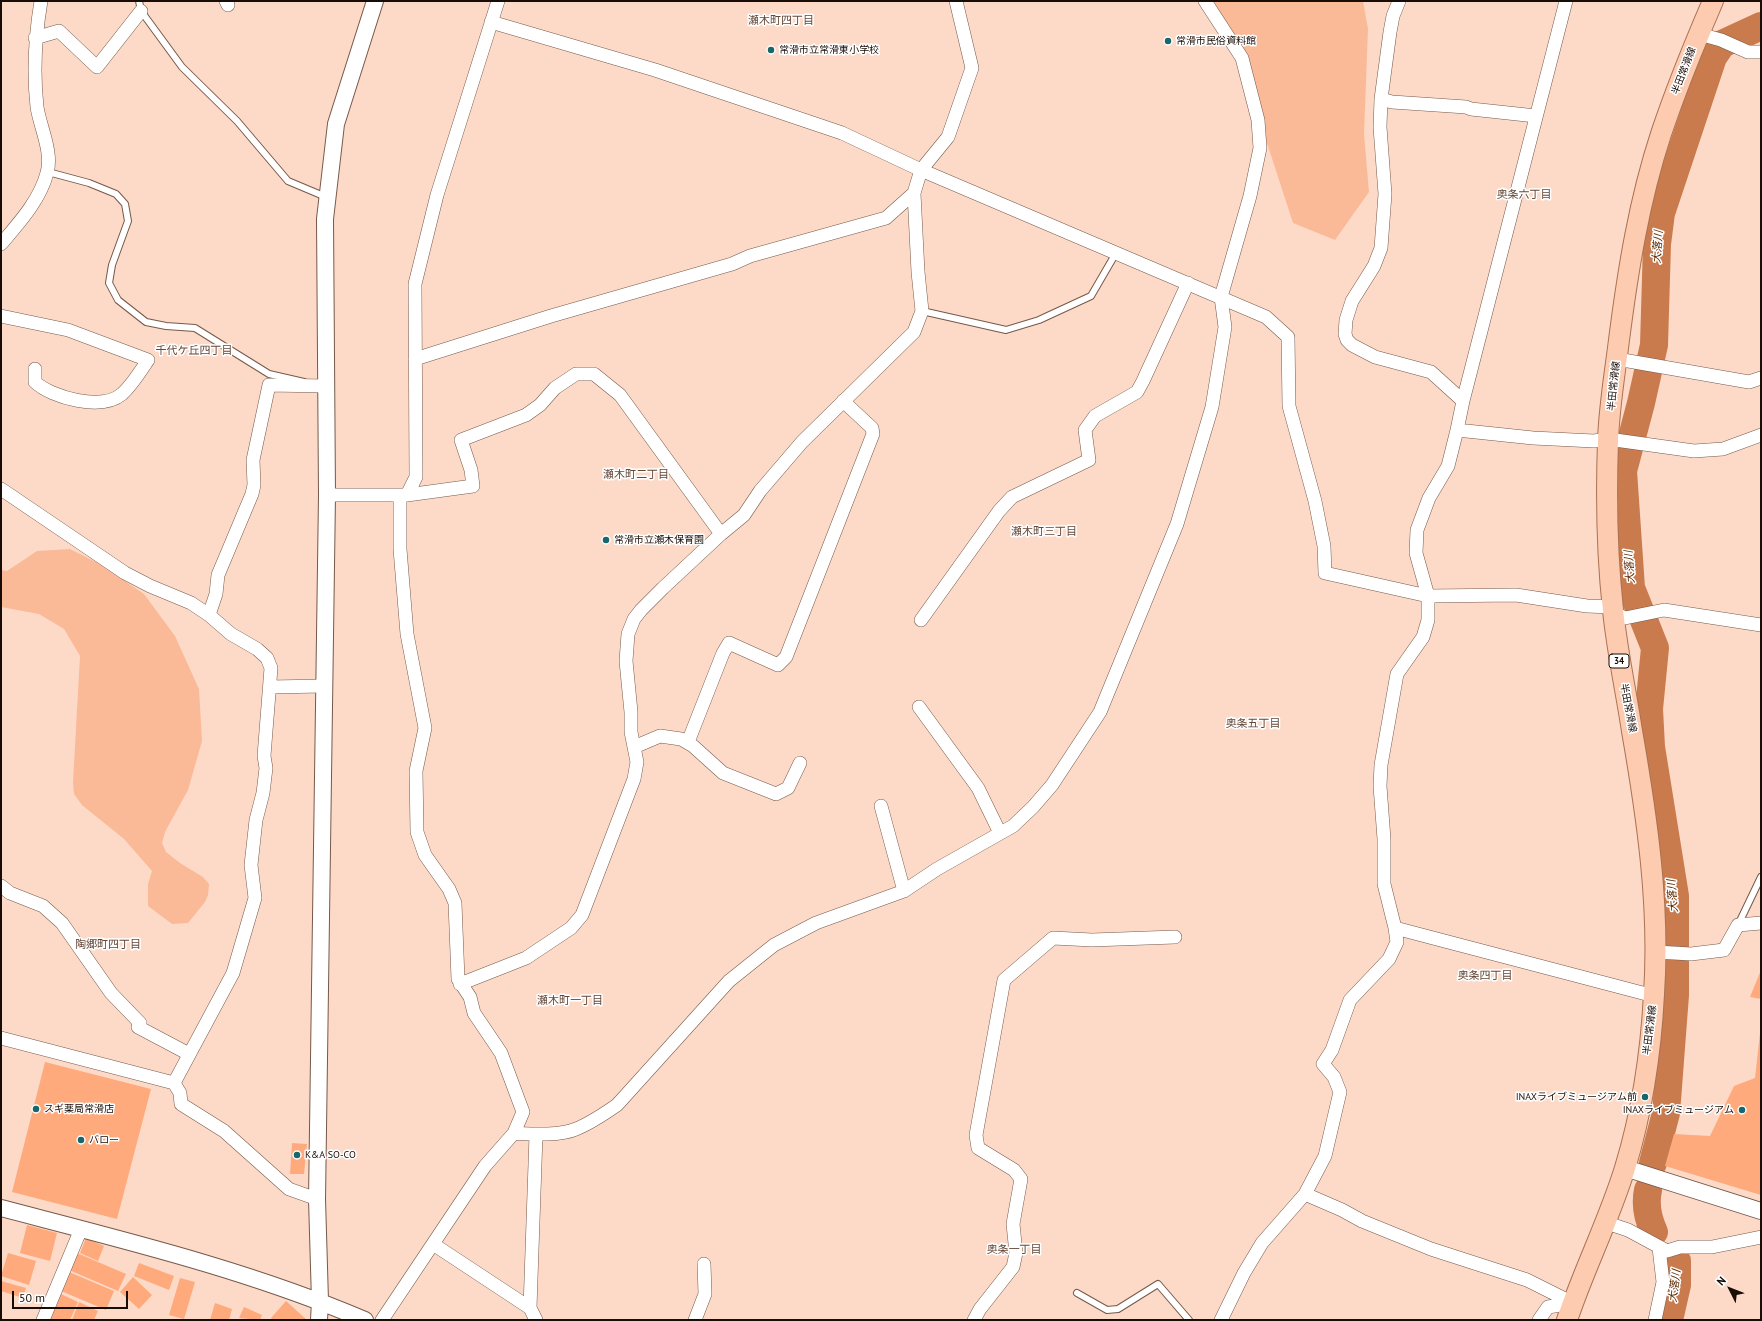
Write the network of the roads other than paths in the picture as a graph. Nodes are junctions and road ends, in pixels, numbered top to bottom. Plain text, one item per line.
1 (41, 1) edge
2 (375, 1) edge
3 (498, 1) edge
4 (956, 1) edge
5 (1205, 1) edge
6 (1399, 1) edge
7 (1566, 1) edge
8 (1713, 1) edge
9 (140, 6) edge
10 (491, 22) junction
11 (1699, 34) junction
12 (35, 38) junction
13 (1761, 52) edge
14 (1381, 99) junction
15 (1536, 116) junction
16 (921, 170) junction
17 (48, 172) junction
18 (914, 193) junction
19 (328, 197) junction
20 (1, 244) edge
21 (1116, 252) junction
22 (1188, 283) junction
23 (1221, 297) junction
24 (922, 311) junction
25 (1, 316) edge
26 (415, 359) junction
27 (1625, 361) junction
28 (35, 369) dead end
29 (1761, 378) edge
30 (320, 386) junction
31 (843, 401) junction
32 (1462, 401) junction
33 (1458, 430) junction
34 (1761, 435) edge
35 (1617, 440) junction
36 (1, 489) edge
37 (327, 495) junction
38 (404, 495) junction
39 (721, 534) junction
40 (1428, 596) junction
41 (1612, 607) junction
42 (209, 615) junction
43 (921, 620) dead end
44 (1761, 625) edge
45 (270, 686) junction
46 (324, 686) junction
47 (919, 708) dead end
48 (688, 742) junction
49 (634, 747) junction
50 (800, 763) dead end
51 (881, 806) dead end
52 (1000, 834) junction
53 (1761, 876) edge
54 (1, 886) edge
55 (904, 891) junction
56 (1761, 923) edge
57 (1738, 924) junction
58 (1395, 928) junction
59 (1175, 937) dead end
60 (1663, 952) junction
61 (460, 984) junction
62 (1654, 996) junction
63 (1, 1038) edge
64 (189, 1054) junction
65 (174, 1083) junction
66 (514, 1133) junction
67 (536, 1135) junction
68 (1625, 1168) junction
69 (1305, 1194) junction
70 (317, 1199) junction
71 (1, 1208) edge
72 (1761, 1211) edge
73 (1604, 1222) junction
74 (82, 1229) junction
75 (1761, 1237) edge
76 (433, 1244) junction
77 (1659, 1248) junction
78 (704, 1264) dead end
79 (1077, 1293) dead end
80 (320, 1301) junction
81 (530, 1308) junction
82 (1570, 1311) edge
83 (43, 1320) edge
84 (319, 1320) edge
85 (365, 1320) edge
86 (382, 1320) edge
87 (536, 1320) edge
88 (695, 1320) edge
89 (974, 1320) edge
90 (1190, 1320) edge
91 (1221, 1320) edge
92 (1539, 1320) edge
93 (1655, 1320) edge

1 - 12 street
2 - 19 street
3 - 10 street
4 - 16 street
5 - 23 street
6 - 14 street
7 - 15 street
8 - 11 main road, 半田常滑線 / 34
9 - 12 street
9 - 19 lane
10 - 16 street
10 - 26 street
11 - 13 street
11 - 27 main road, 半田常滑線 / 34
12 - 17 street
14 - 15 street
14 - 32 street
15 - 32 street
16 - 18 street
16 - 21 street
17 - 20 street
17 - 30 lane
18 - 24 street
18 - 26 street
19 - 30 street
21 - 22 street
21 - 24 lane
22 - 23 street
22 - 43 street
23 - 40 street
23 - 52 street
24 - 31 street
25 - 28 street
26 - 38 street
27 - 29 street
27 - 35 main road, 半田常滑線 / 34
30 - 37 street
30 - 42 street
31 - 39 street
31 - 48 street
32 - 33 street
33 - 35 street
33 - 40 street
34 - 35 street
35 - 41 main road, 半田常滑線 / 34
36 - 42 street
37 - 38 street
37 - 46 street
38 - 39 street
38 - 61 street
39 - 49 street
40 - 41 street
40 - 58 street
41 - 44 street
41 - 60 main road, 半田常滑線 / 34
42 - 45 street
45 - 46 street
45 - 64 street
46 - 70 street
47 - 52 street
48 - 49 street
48 - 50 street
49 - 61 street
51 - 55 street
52 - 55 street
53 - 57 lane
54 - 64 street
55 - 67 street
56 - 57 street
57 - 60 street
58 - 62 street
58 - 69 street
59 - 89 street
60 - 62 main road, 半田常滑線 / 34
61 - 66 street
62 - 68 main road, 半田常滑線 / 34
63 - 65 street
64 - 65 street
65 - 70 street
66 - 67 street
66 - 76 street
67 - 81 street
68 - 72 street
68 - 73 main road, 半田常滑線 / 34
69 - 82 street
69 - 91 street
70 - 80 street
71 - 74 street
73 - 77 street
73 - 82 main road, 半田常滑線 / 34
74 - 80 street
74 - 83 street
75 - 77 street
76 - 81 street
76 - 86 street
77 - 93 street
78 - 88 street
79 - 90 lane
80 - 84 street
80 - 85 street
81 - 87 street
82 - 92 street

